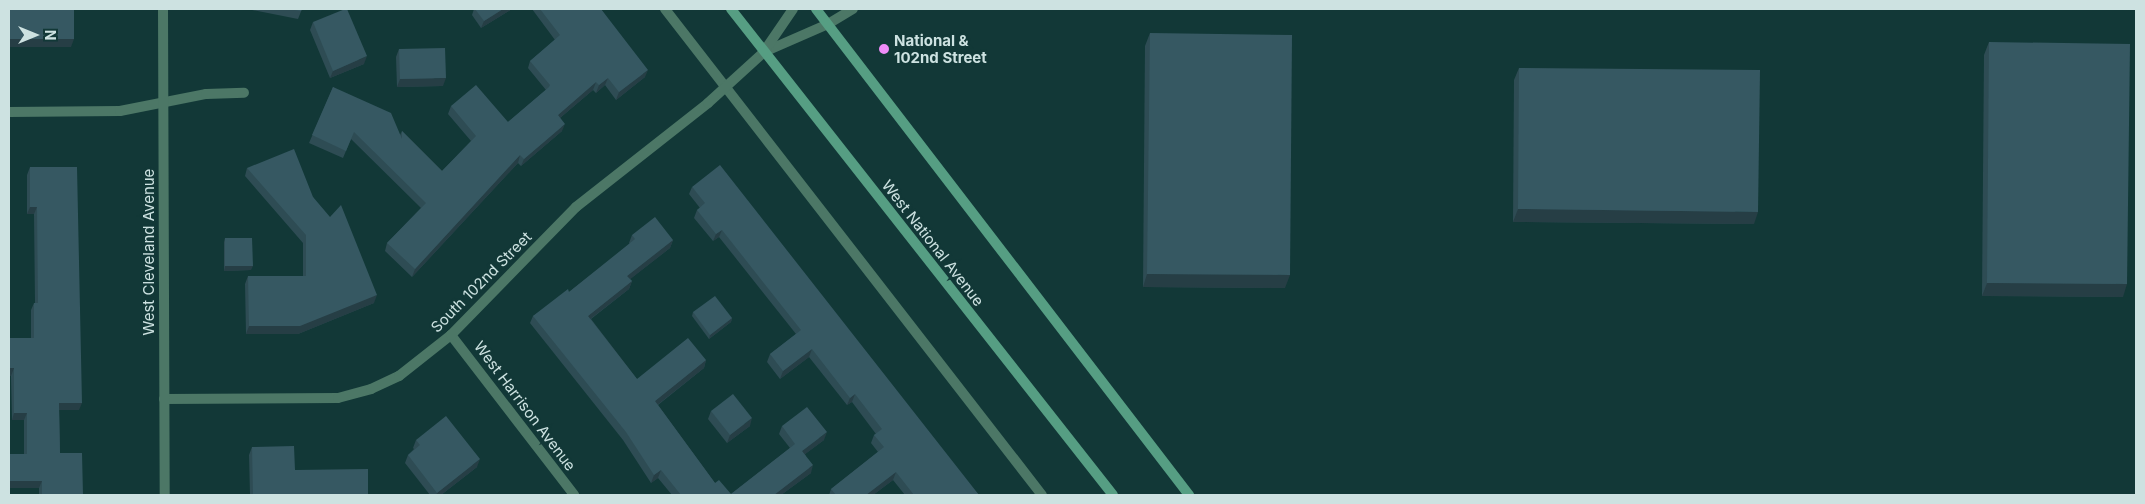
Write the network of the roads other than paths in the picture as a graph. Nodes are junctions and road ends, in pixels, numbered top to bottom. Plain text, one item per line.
1 (163, 9) edge
2 (665, 9) edge
3 (731, 9) edge
4 (793, 9) edge
5 (816, 9) edge
6 (853, 9) edge
7 (828, 24) junction
8 (763, 52) junction
9 (725, 87) junction
10 (244, 93) dead end
11 (164, 104) junction
12 (9, 112) edge
13 (451, 335) junction
14 (164, 399) junction
15 (165, 495) edge
16 (574, 495) edge
17 (1042, 495) edge
18 (1112, 495) edge
19 (1190, 495) edge

1 - 11 street, West Cleveland Avenue
2 - 9 street
3 - 8 main road, West National Avenue
4 - 8 street, South 102nd Street
5 - 7 main road
6 - 7 street, South 102nd Street
7 - 8 street, South 102nd Street
7 - 19 main road
8 - 9 street, South 102nd Street
8 - 18 main road, West National Avenue
9 - 13 street, South 102nd Street
9 - 17 street
10 - 11 street
11 - 12 street
11 - 14 street, West Cleveland Avenue
13 - 14 street, South 102nd Street
13 - 16 street, West Harrison Avenue
14 - 15 street, West Cleveland Avenue

